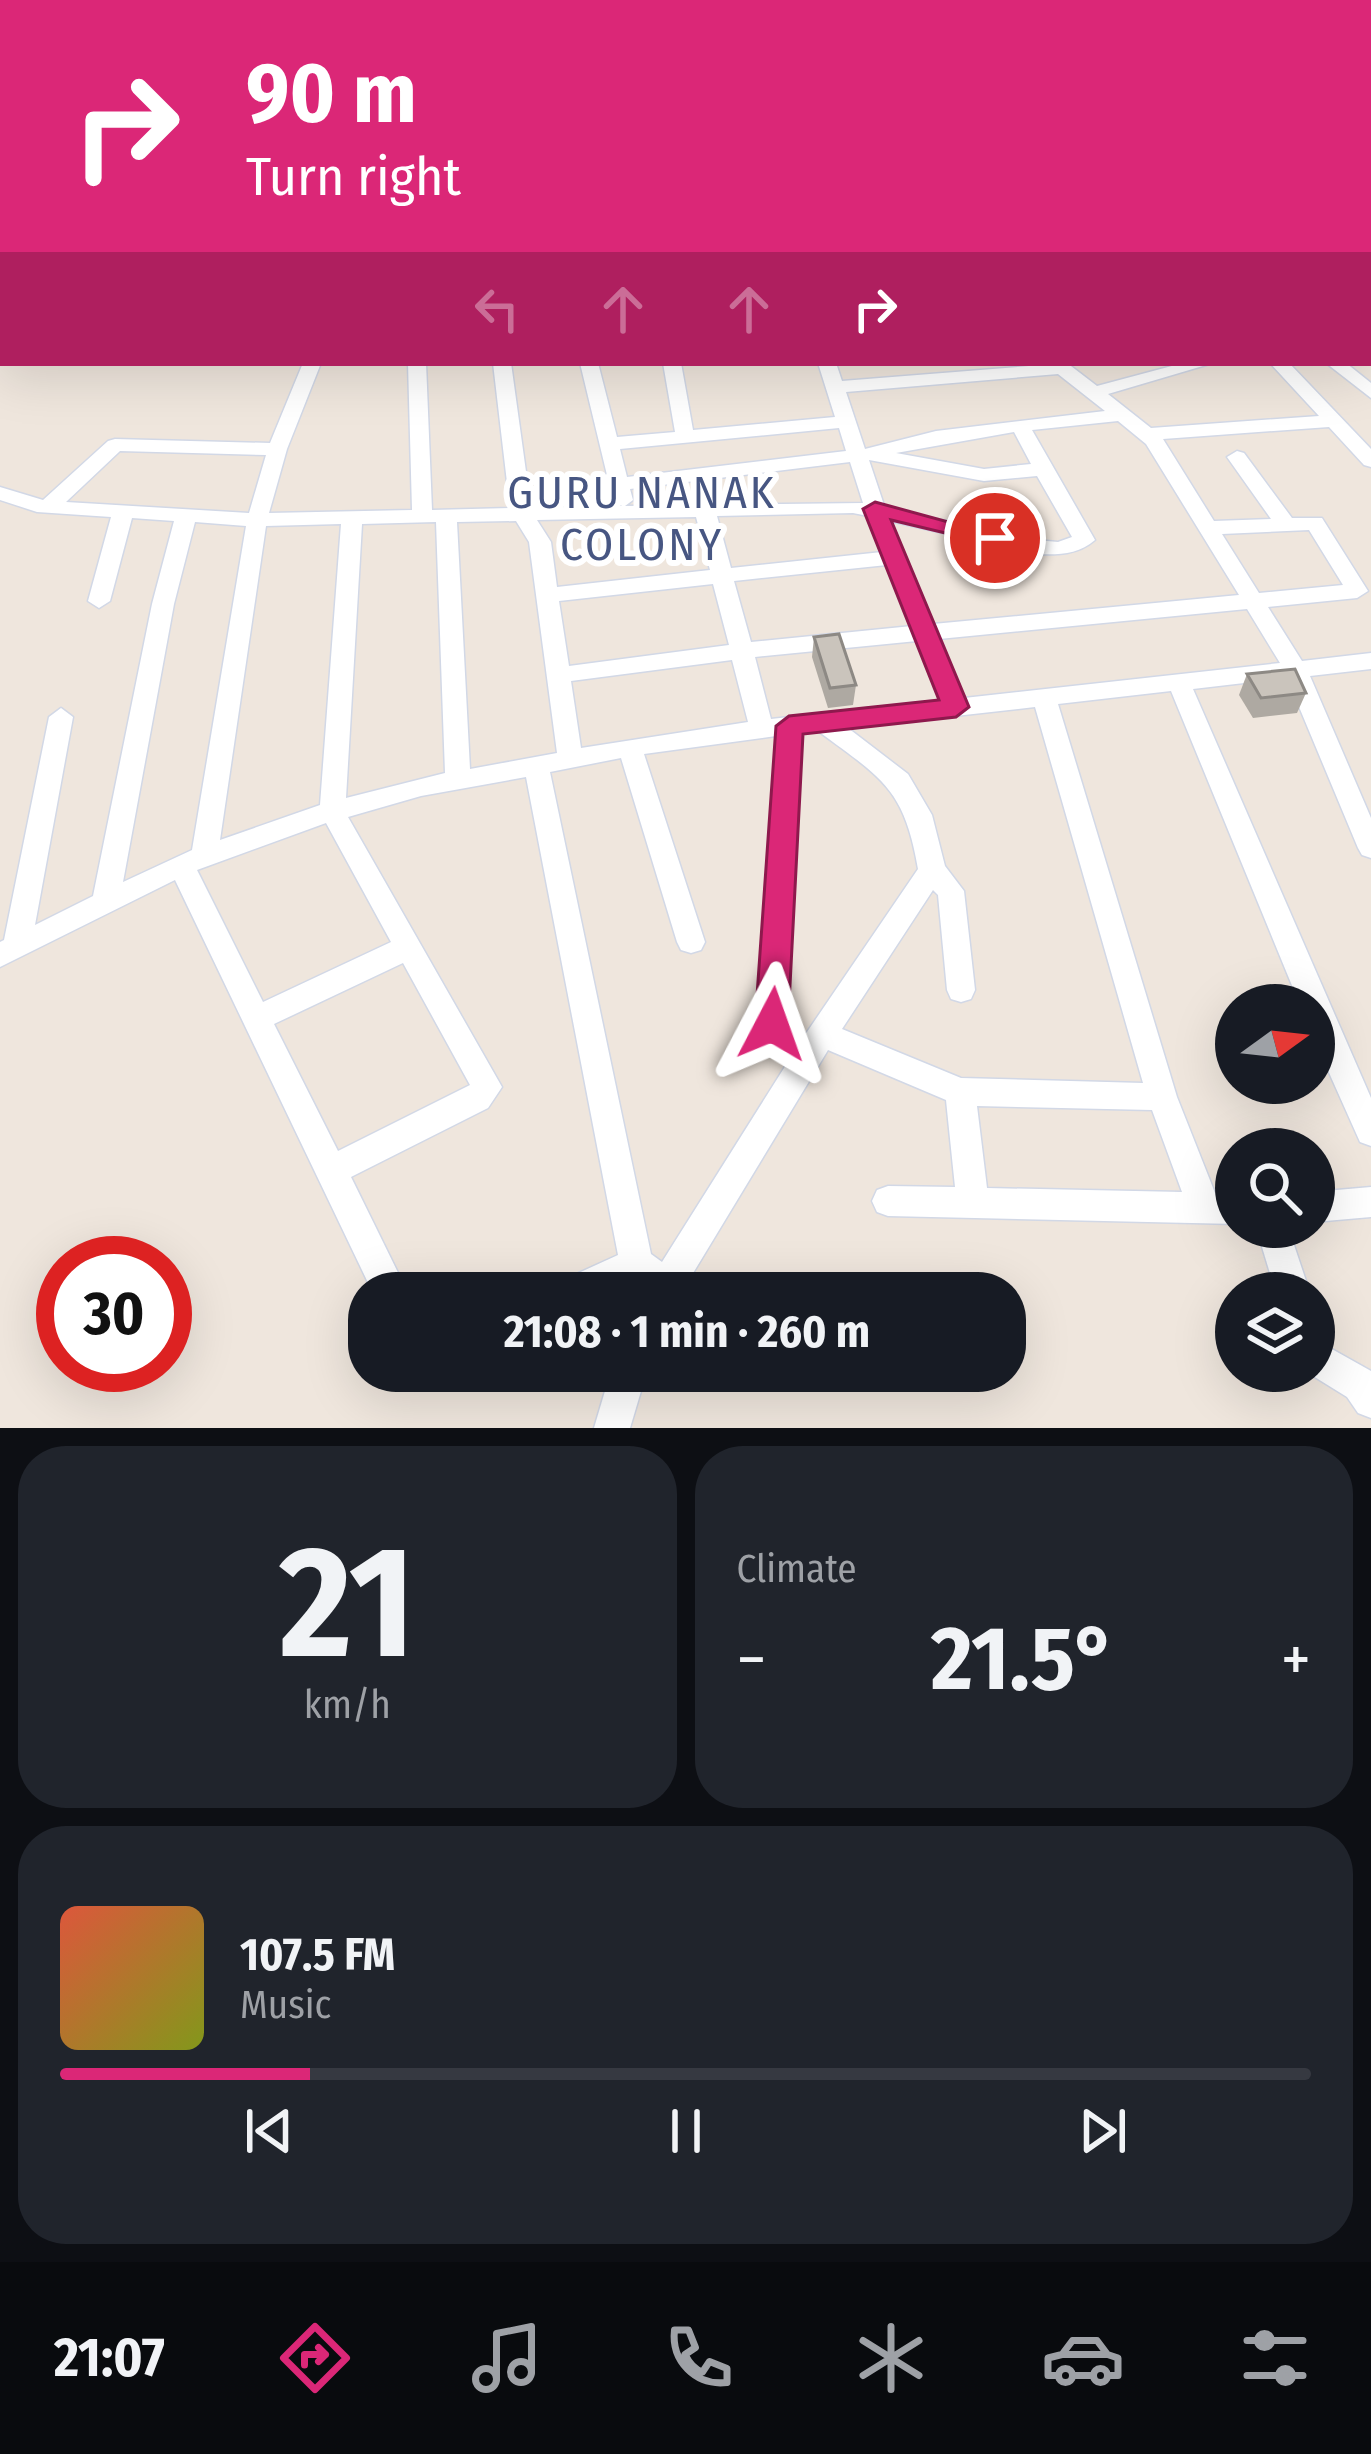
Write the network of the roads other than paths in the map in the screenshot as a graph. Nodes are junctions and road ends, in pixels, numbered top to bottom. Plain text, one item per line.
1 (311, 366) edge
2 (417, 366) edge
3 (502, 366) edge
4 (590, 366) edge
5 (673, 366) edge
6 (828, 366) edge
7 (1049, 366) edge
8 (1060, 366) edge
9 (1193, 366) edge
10 (1282, 366) edge
11 (1340, 366) edge
12 (834, 387) junction
13 (1371, 392) edge
14 (1092, 393) junction
15 (1121, 415) junction
16 (845, 422) junction
17 (1020, 425) junction
18 (1341, 427) junction
19 (1371, 428) edge
20 (1148, 434) junction
21 (685, 437) junction
22 (610, 444) junction
23 (277, 449) junction
24 (866, 456) junction
25 (1237, 457) dead end
26 (1371, 461) edge
27 (1043, 470) junction
28 (620, 484) junction
29 (0, 493) edge
30 (48, 507) junction
31 (875, 509) junction
32 (704, 511) junction
33 (123, 512) junction
34 (521, 512) junction
35 (434, 514) junction
36 (625, 514) junction
37 (186, 515) junction
38 (352, 517) junction
39 (257, 520) junction
40 (1285, 523) junction
41 (1206, 528) junction
42 (894, 557) junction
43 (722, 576) junction
44 (548, 595) junction
45 (99, 601) dead end
46 (1254, 603) junction
47 (925, 633) junction
48 (741, 650) junction
49 (1371, 661) edge
50 (1295, 670) junction
51 (559, 676) junction
52 (1179, 682) junction
53 (1044, 698) junction
54 (956, 707) junction
55 (61, 717) dead end
56 (823, 722) junction
57 (776, 727) junction
58 (630, 748) junction
59 (570, 759) junction
60 (536, 765) junction
61 (458, 780) junction
62 (332, 812) junction
63 (1371, 848) edge
64 (192, 861) junction
65 (932, 870) junction
66 (105, 903) junction
67 (691, 942) dead end
68 (406, 948) junction
69 (8, 951) edge
70 (1305, 984) edge
71 (961, 990) dead end
72 (257, 1018) junction
73 (816, 1043) junction
74 (1335, 1052) edge
75 (960, 1092) junction
76 (1162, 1097) junction
77 (1371, 1132) edge
78 (332, 1170) junction
79 (1215, 1198) edge
80 (973, 1201) junction
81 (888, 1202) dead end
82 (1371, 1202) edge
83 (1335, 1205) edge
84 (1215, 1208) edge
85 (636, 1264) junction
86 (381, 1272) edge
87 (619, 1272) edge
88 (645, 1272) edge
89 (674, 1272) edge
90 (1335, 1371) edge
91 (623, 1392) edge
92 (1371, 1400) edge
93 (612, 1428) edge

1 - 23 street
2 - 35 street
3 - 34 street
4 - 22 street
5 - 21 street
6 - 12 street
7 - 12 street
8 - 14 street
9 - 14 street
10 - 18 street
11 - 13 street
12 - 16 street
14 - 15 street
15 - 17 street
15 - 20 street
16 - 21 street
16 - 24 street
17 - 24 street
17 - 27 street
18 - 19 street
18 - 20 street
18 - 26 street
20 - 41 street
21 - 22 street
22 - 28 street
23 - 30 street
23 - 39 street
24 - 27 street
24 - 28 street
24 - 31 street
25 - 40 street
27 - 31 street
28 - 36 street
29 - 30 street
30 - 33 street
31 - 32 street
31 - 42 street
32 - 36 street
32 - 43 street
33 - 37 street
33 - 45 street
34 - 35 street
34 - 36 street
34 - 44 street
35 - 38 street
35 - 61 street
37 - 39 street
37 - 66 street
38 - 39 street
38 - 62 street
39 - 64 street
40 - 41 street
40 - 46 street
41 - 46 street
42 - 43 street
42 - 47 street
43 - 44 street
43 - 48 street
44 - 51 street
46 - 47 street
46 - 50 street
47 - 48 street
47 - 54 street
48 - 51 street
48 - 57 street
49 - 50 street
50 - 52 street
50 - 63 street
51 - 59 street
52 - 53 street
52 - 70 street
53 - 54 street
53 - 76 street
54 - 56 street
55 - 69 street
56 - 57 street
56 - 65 street
57 - 58 street
57 - 73 street
58 - 59 street
58 - 67 street
59 - 60 street
60 - 61 street
60 - 85 street
61 - 62 street
62 - 64 street
62 - 68 street
64 - 66 street
64 - 72 street
65 - 71 street
65 - 73 street
66 - 69 street
68 - 72 street
68 - 78 street
72 - 78 street
73 - 75 street
73 - 89 street
74 - 77 street
75 - 76 street
75 - 80 street
76 - 79 street
78 - 86 street
80 - 81 street
80 - 84 street
82 - 83 street
85 - 87 street
85 - 88 street
90 - 92 street
91 - 93 street

